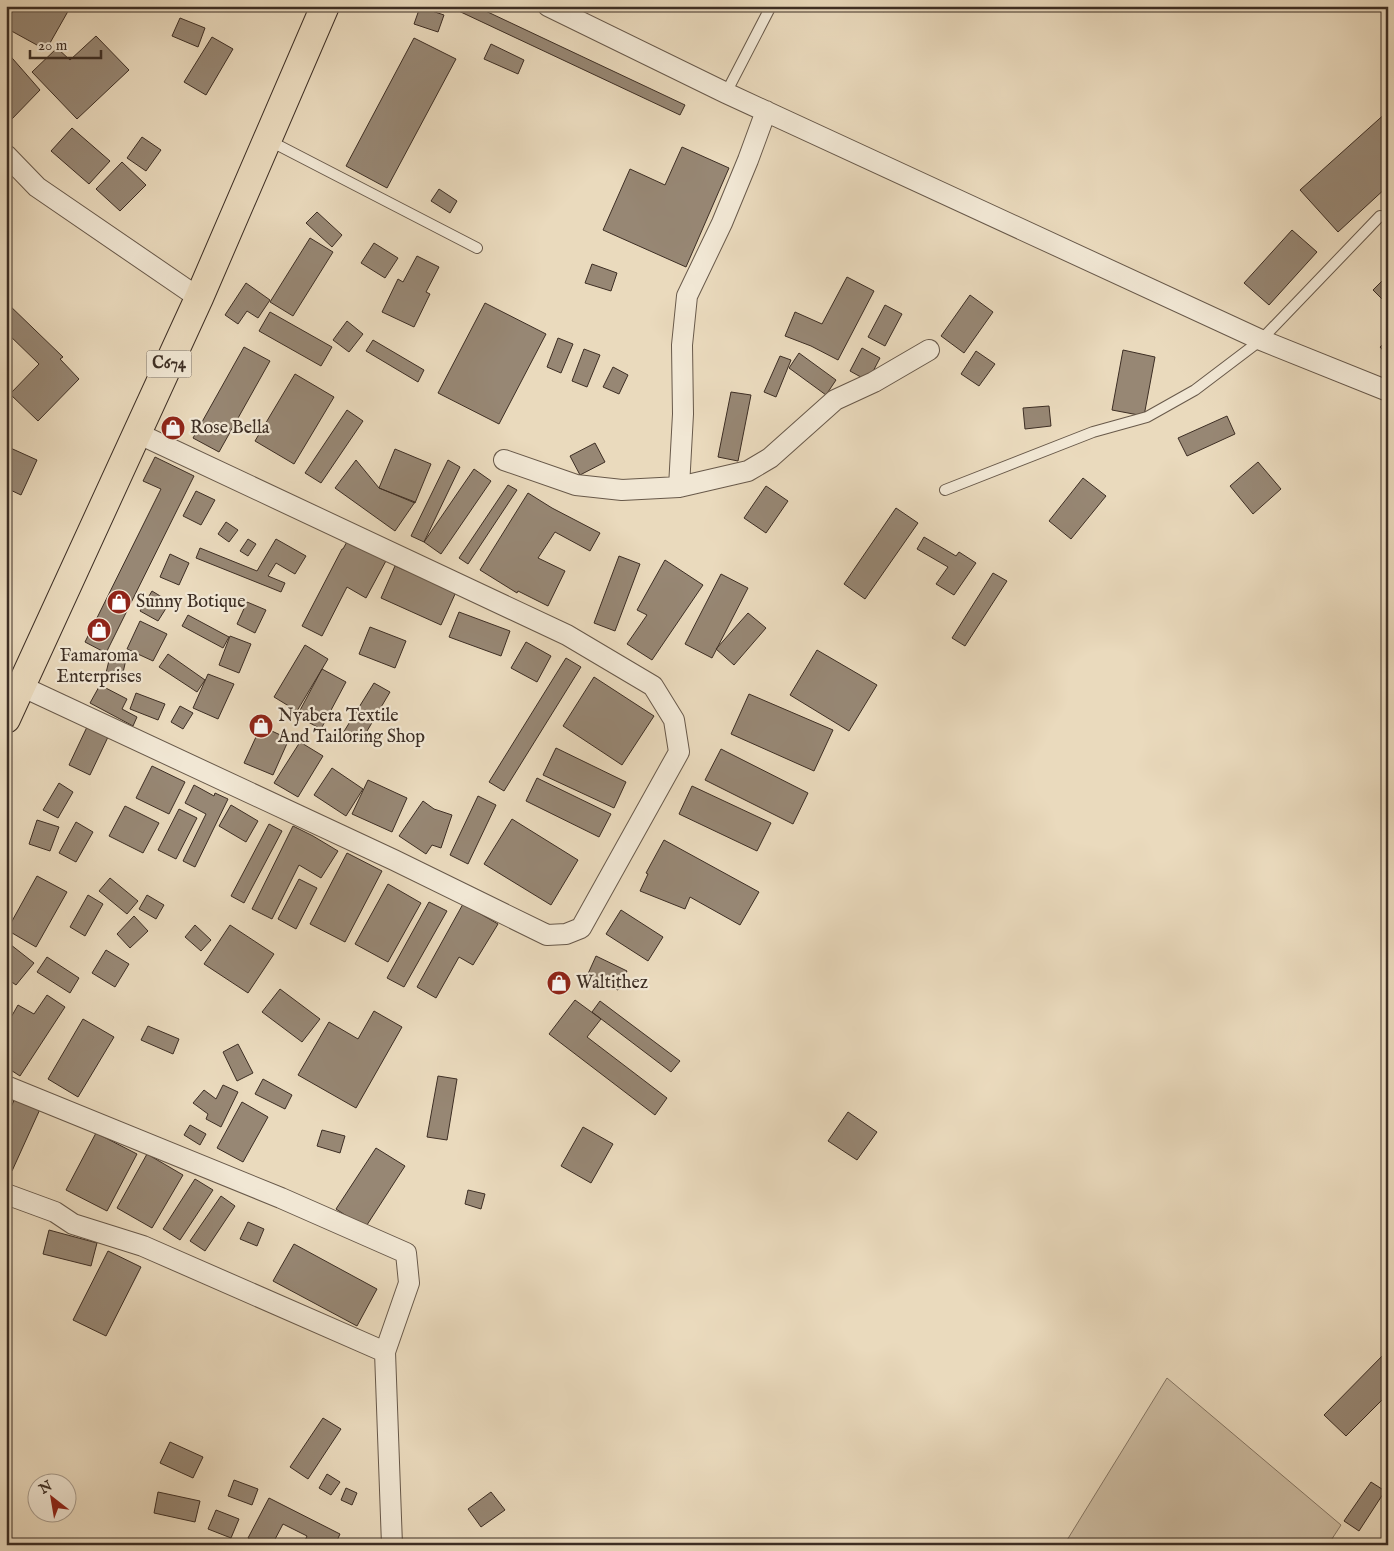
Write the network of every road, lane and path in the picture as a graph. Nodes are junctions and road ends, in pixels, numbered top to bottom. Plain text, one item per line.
1 (325, 6) edge
2 (548, 6) edge
3 (771, 6) edge
4 (726, 93) junction
5 (766, 111) junction
6 (267, 140) junction
7 (6, 155) edge
8 (1380, 216) dead end
9 (477, 248) dead end
10 (199, 298) junction
11 (1261, 340) junction
12 (929, 350) dead end
13 (1388, 391) edge
14 (137, 433) junction
15 (504, 460) dead end
16 (679, 487) junction
17 (945, 490) dead end
18 (21, 686) junction
19 (6, 719) edge
20 (6, 1086) edge
21 (6, 1194) edge
22 (386, 1352) junction
23 (392, 1545) edge

1 - 6 main road, C674
2 - 4 street
3 - 4 lane
4 - 5 street
5 - 11 street
5 - 16 street
6 - 9 lane
6 - 10 main road, C674
7 - 10 street
8 - 11 lane
10 - 14 main road, C674
11 - 13 street
11 - 17 lane
12 - 16 street
14 - 18 main road, C674
14 - 18 street
15 - 16 street
18 - 19 main road, C674
20 - 22 street
21 - 22 street
22 - 23 street

